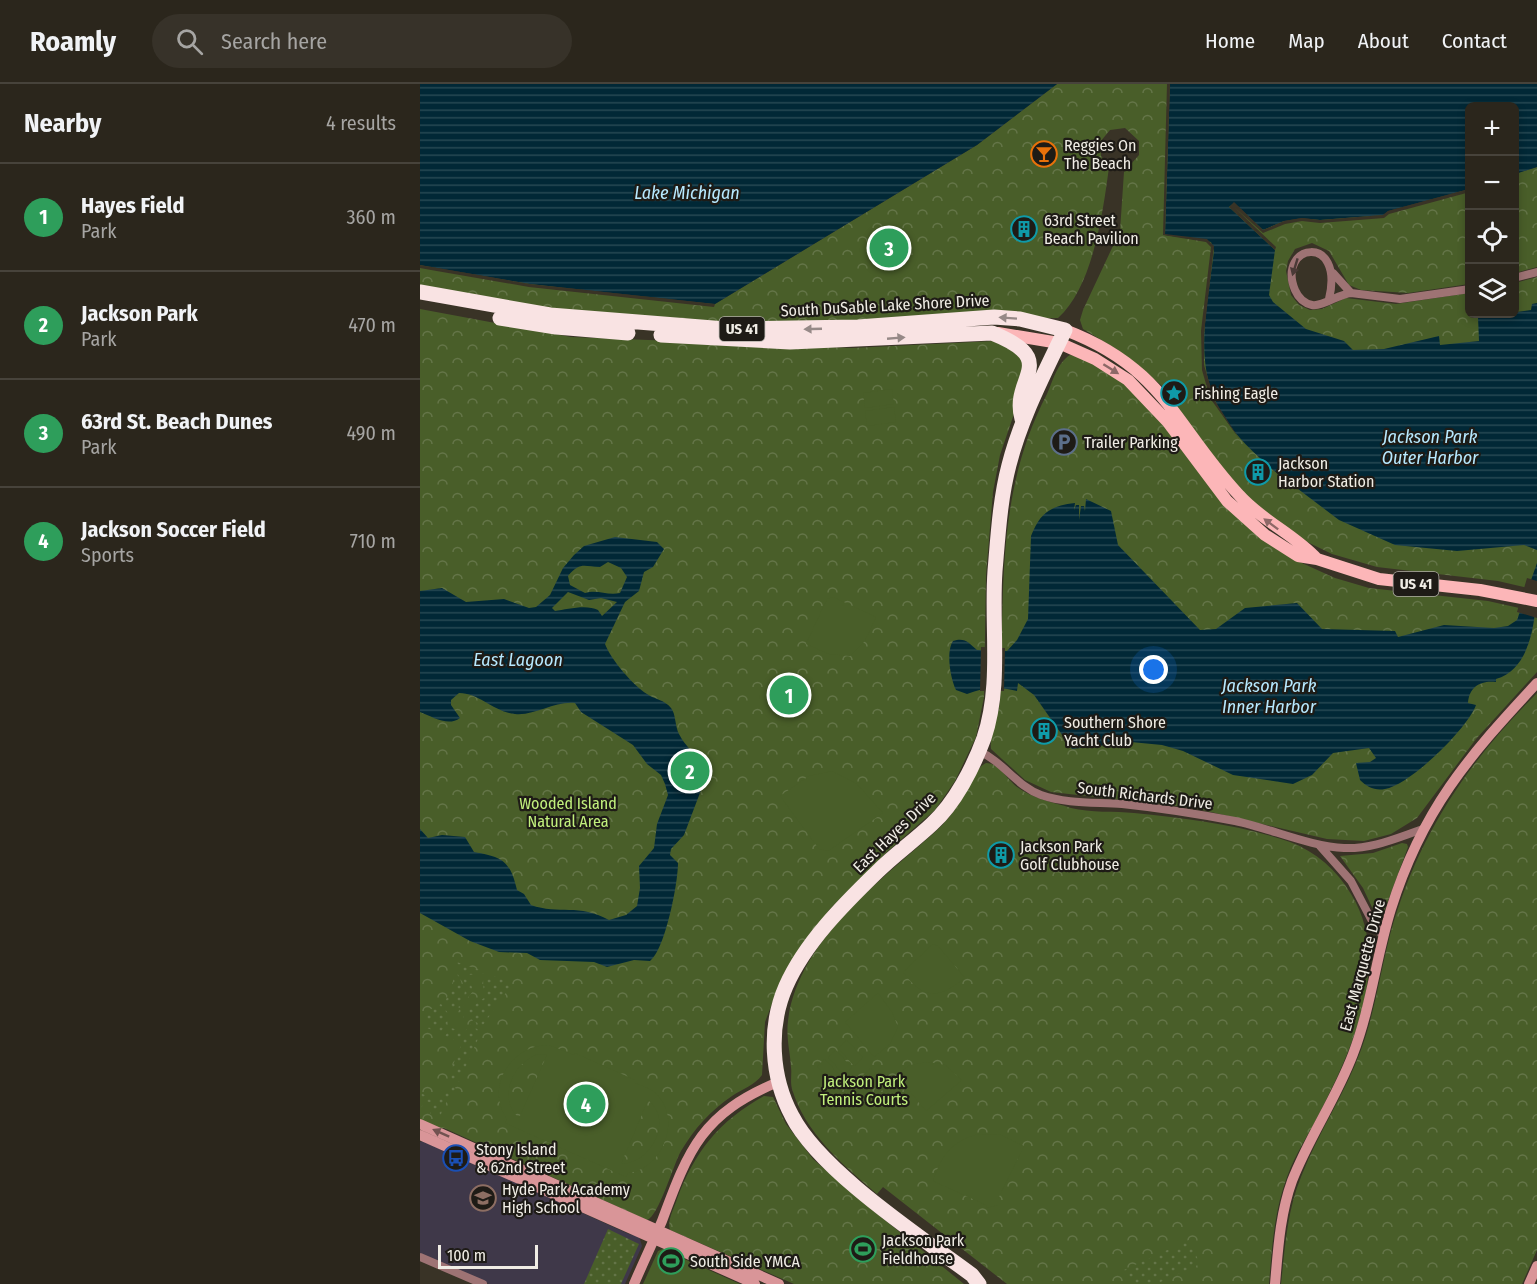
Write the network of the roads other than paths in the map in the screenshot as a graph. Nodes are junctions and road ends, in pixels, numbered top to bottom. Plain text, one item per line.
1 (1537, 272) edge
2 (1333, 273) junction
3 (1519, 277) edge
4 (1465, 290) edge
5 (420, 292) edge
6 (1351, 293) junction
7 (1329, 299) junction
8 (420, 303) edge
9 (992, 333) junction
10 (1062, 337) junction
11 (1022, 423) junction
12 (1537, 601) edge
13 (1537, 683) edge
14 (978, 751) junction
15 (1423, 829) junction
16 (1320, 846) junction
17 (1383, 936) junction
18 (778, 1082) junction
19 (420, 1128) edge
20 (656, 1235) junction
21 (420, 1257) edge
22 (1537, 1266) edge
23 (976, 1280) edge
24 (483, 1284) edge
25 (634, 1284) edge
26 (755, 1284) edge
27 (779, 1284) edge
28 (994, 1284) edge
29 (1275, 1284) edge
30 (1529, 1284) edge

1 - 3 street
2 - 6 street
2 - 7 street
2 -> 7 street
4 - 6 street
10 -> 5 highway, South DuSable Lake Shore Drive / US 41
6 - 7 street
8 -> 9 highway, South DuSable Lake Shore Drive / US 41
9 - 10 main road, South DuSable Lake Shore Drive / US 41
9 - 11 highway
10 - 11 highway, East Hayes Drive
10 - 12 main road, US 41
11 - 14 highway, East Hayes Drive
13 - 15 main road, East Marquette Drive
14 - 16 street, South Richards Drive
14 - 18 highway, East Hayes Drive
15 - 16 street, South Richards Drive
15 - 17 main road, East Marquette Drive
16 - 17 street, South Richards Drive
17 - 29 main road, East Marquette Drive
18 - 20 main road
18 - 23 highway, East Hayes Drive
19 - 20 main road
20 - 25 main road
20 - 26 main road
20 - 27 main road
21 - 24 street
22 - 30 main road
23 - 28 highway, East Hayes Drive

